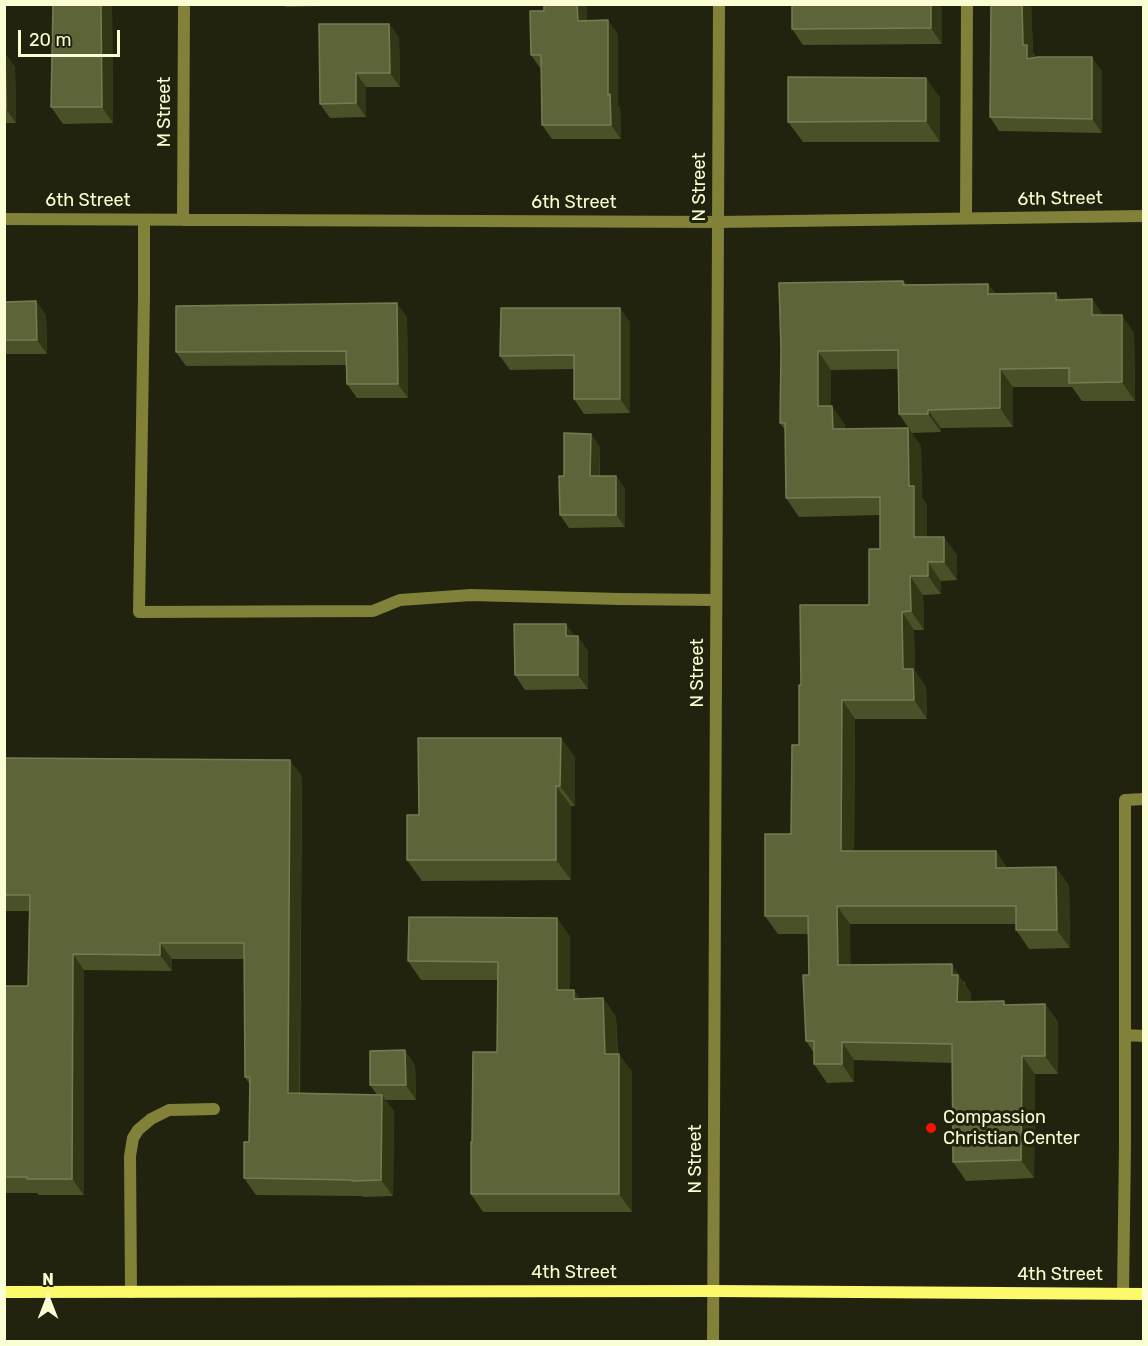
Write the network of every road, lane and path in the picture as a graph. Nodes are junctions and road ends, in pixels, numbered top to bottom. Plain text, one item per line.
1 (184, 4) edge
2 (719, 4) edge
3 (967, 4) edge
4 (1143, 216) edge
5 (966, 218) junction
6 (4, 219) edge
7 (144, 220) junction
8 (183, 220) junction
9 (718, 222) junction
10 (716, 600) junction
11 (1143, 799) edge
12 (1125, 1035) junction
13 (1143, 1036) edge
14 (214, 1109) dead end
15 (713, 1291) junction
16 (4, 1292) edge
17 (132, 1292) junction
18 (1123, 1294) junction
19 (1143, 1294) edge
20 (713, 1341) edge

1 - 8 street, M Street
2 - 9 street, N Street
3 - 5 street
4 - 5 street, 6th Street
5 - 9 street, 6th Street
6 - 7 street, 6th Street
7 - 8 street, 6th Street
7 - 10 street
8 - 9 street, 6th Street
9 - 10 street, N Street
10 - 15 street, N Street
11 - 12 street
12 - 13 street
12 - 18 street
14 - 17 street
15 - 17 street, 4th Street
15 - 18 street, 4th Street
15 - 20 street, N Street
16 - 17 street, 4th Street
18 - 19 street, 4th Street

